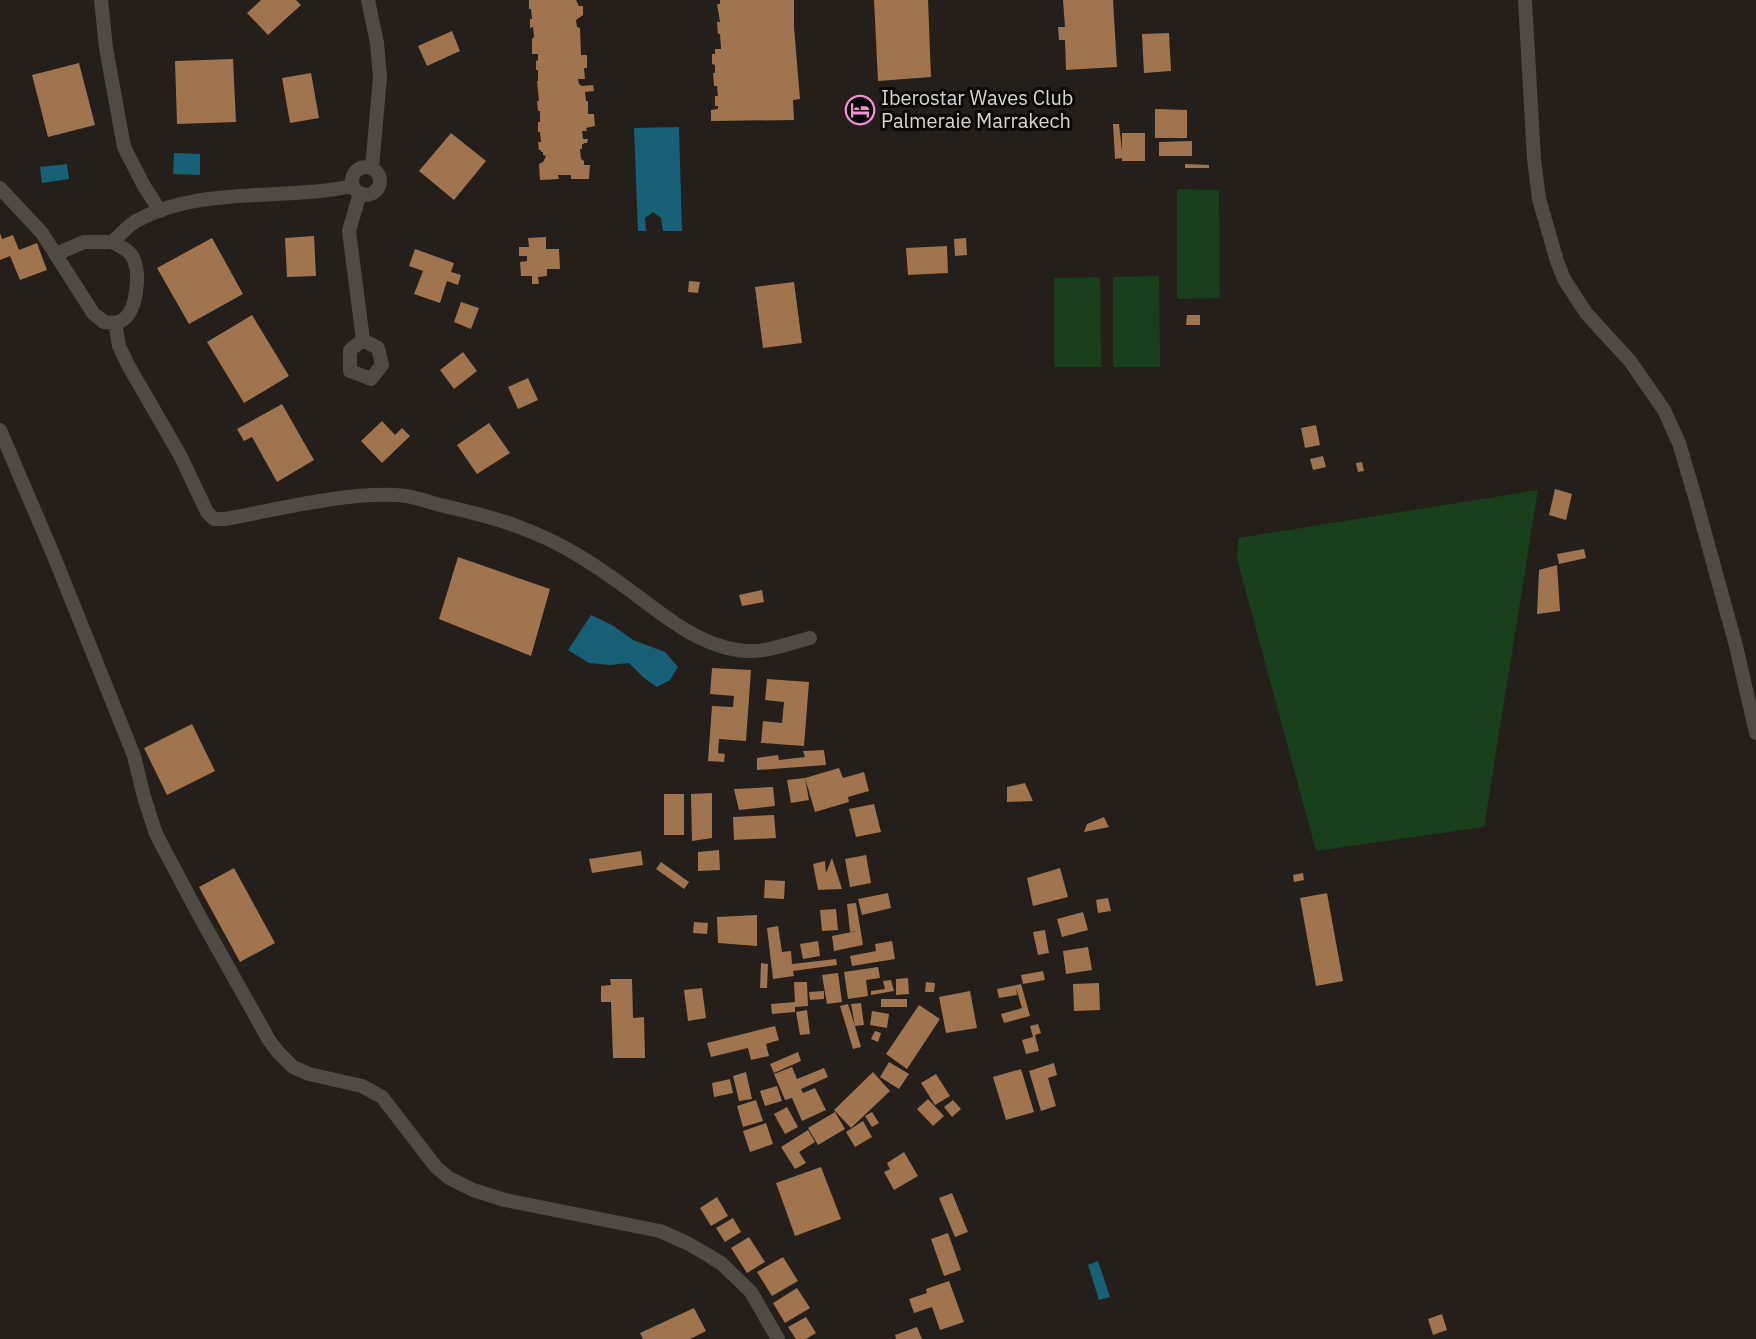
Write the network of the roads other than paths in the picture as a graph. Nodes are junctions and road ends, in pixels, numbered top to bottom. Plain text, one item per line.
1 (101, 0) edge
2 (368, 0) edge
3 (1525, 0) edge
4 (372, 168) junction
5 (0, 188) edge
6 (356, 190) junction
7 (159, 211) junction
8 (112, 242) junction
9 (56, 254) junction
10 (115, 324) junction
11 (363, 340) dead end
12 (0, 429) edge
13 (810, 638) dead end
14 (1756, 733) edge
15 (778, 1339) edge

1 - 7 street
2 - 4 street
3 - 14 street
4 - 6 street
4 - 6 street
5 - 9 street
6 - 7 street
6 - 11 street
7 - 8 street
8 - 9 street
8 - 10 street
9 - 10 street
10 - 13 street
12 - 15 street

